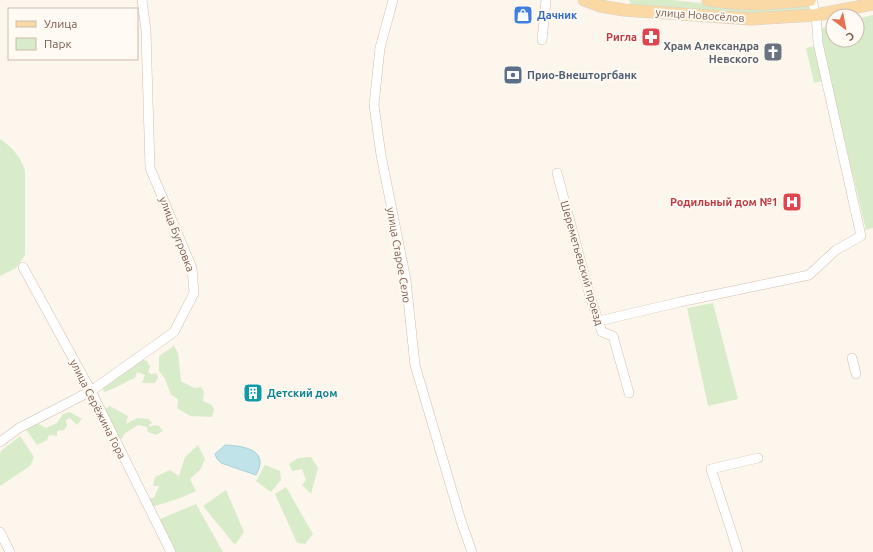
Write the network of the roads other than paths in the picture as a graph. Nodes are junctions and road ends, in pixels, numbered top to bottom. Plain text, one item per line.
1 (142, 0) edge
2 (394, 0) edge
3 (546, 0) edge
4 (584, 0) edge
5 (708, 0) edge
6 (811, 0) edge
7 (873, 4) edge
8 (816, 15) junction
9 (542, 40) dead end
10 (557, 173) dead end
11 (23, 267) dead end
12 (599, 321) junction
13 (852, 358) dead end
14 (856, 374) dead end
15 (90, 391) junction
16 (629, 393) dead end
17 (0, 442) edge
18 (758, 458) dead end
19 (0, 532) edge
20 (10, 552) edge
21 (171, 552) edge
22 (472, 552) edge
23 (738, 552) edge

1 - 15 street, улица Бугровка
2 - 22 street, улица Старое Село
3 - 9 street
4 - 8 main road, улица Новосёлов
5 - 6 main road, улица Новосёлов
6 - 8 street, улица Новосёлов
7 - 8 main road, улица Новосёлов
8 - 12 street
10 - 12 street, Шереметьевский проезд
11 - 15 street, улица Серёжина Гора
12 - 16 street, Шереметьевский проезд
13 - 14 street
15 - 17 street, улица Бугровка
15 - 21 street, улица Серёжина Гора
18 - 23 street
19 - 20 street

